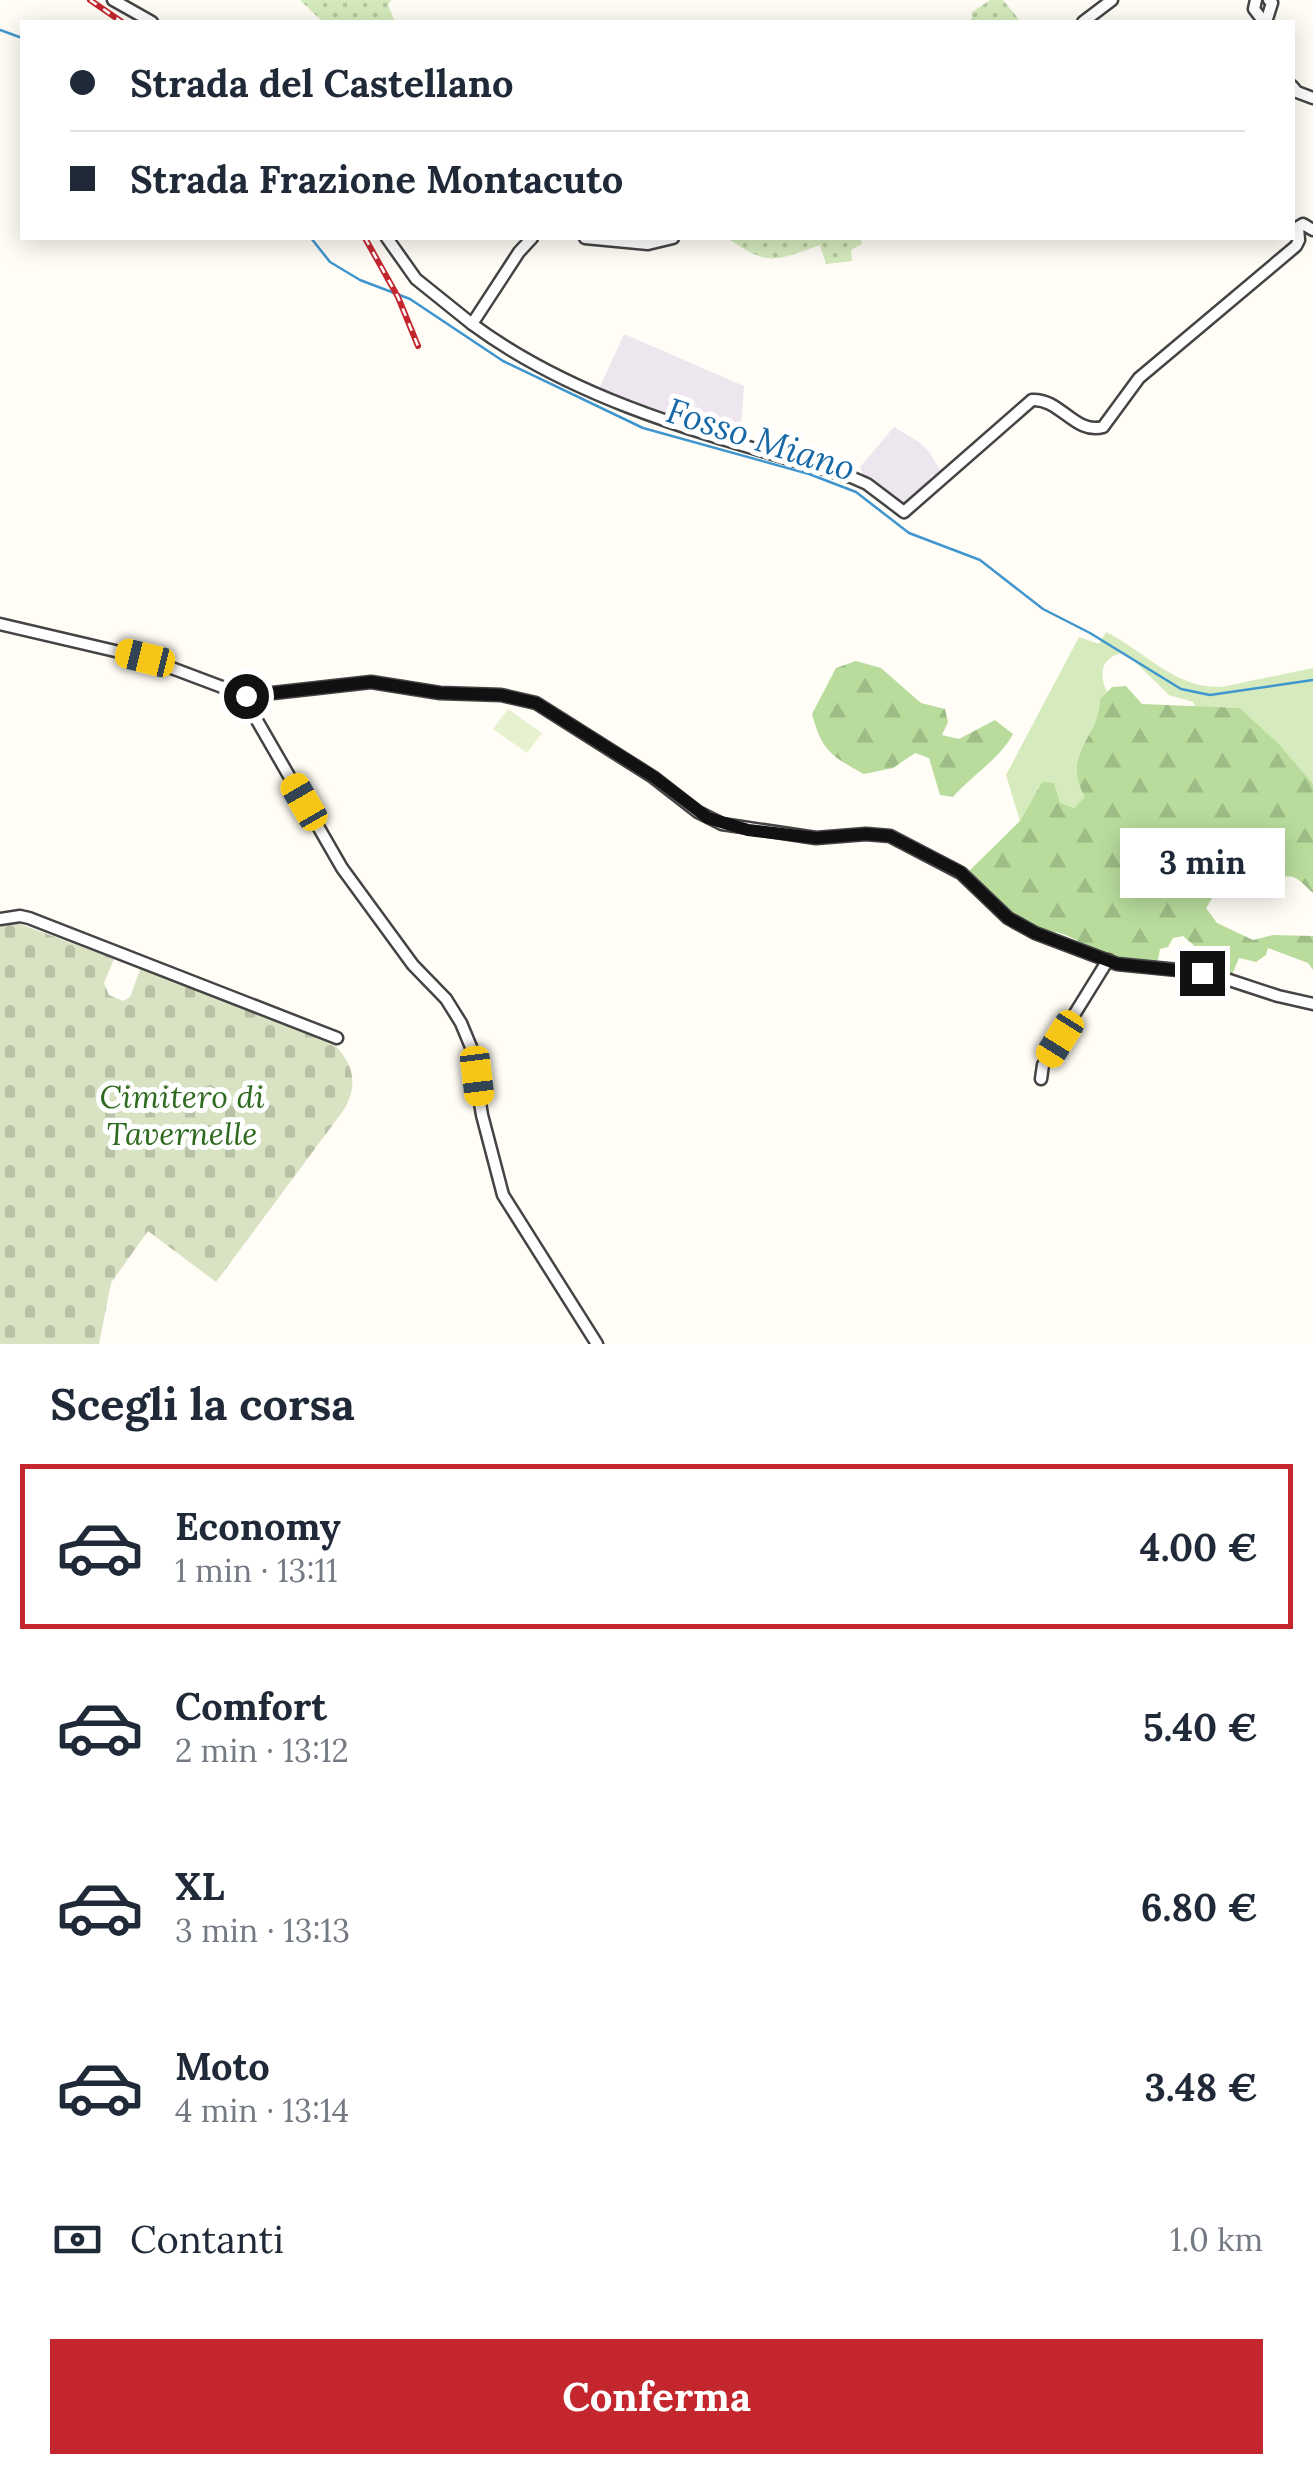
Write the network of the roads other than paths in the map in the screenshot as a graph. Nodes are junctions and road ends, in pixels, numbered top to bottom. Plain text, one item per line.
1 (113, 0) edge
2 (1112, 0) edge
3 (148, 20) edge
4 (1086, 20) edge
5 (1313, 230) edge
6 (388, 240) edge
7 (530, 240) edge
8 (606, 240) edge
9 (665, 240) edge
10 (472, 324) junction
11 (0, 624) edge
12 (246, 696) junction
13 (0, 919) edge
14 (1108, 960) junction
15 (1313, 1004) edge
16 (337, 1038) dead end
17 (1041, 1080) dead end
18 (598, 1344) edge

1 - 3 street
2 - 4 street
5 - 10 street
6 - 10 street
7 - 10 street
8 - 9 street
11 - 12 street
12 - 14 street
12 - 18 street
13 - 16 street
14 - 15 street
14 - 17 street

